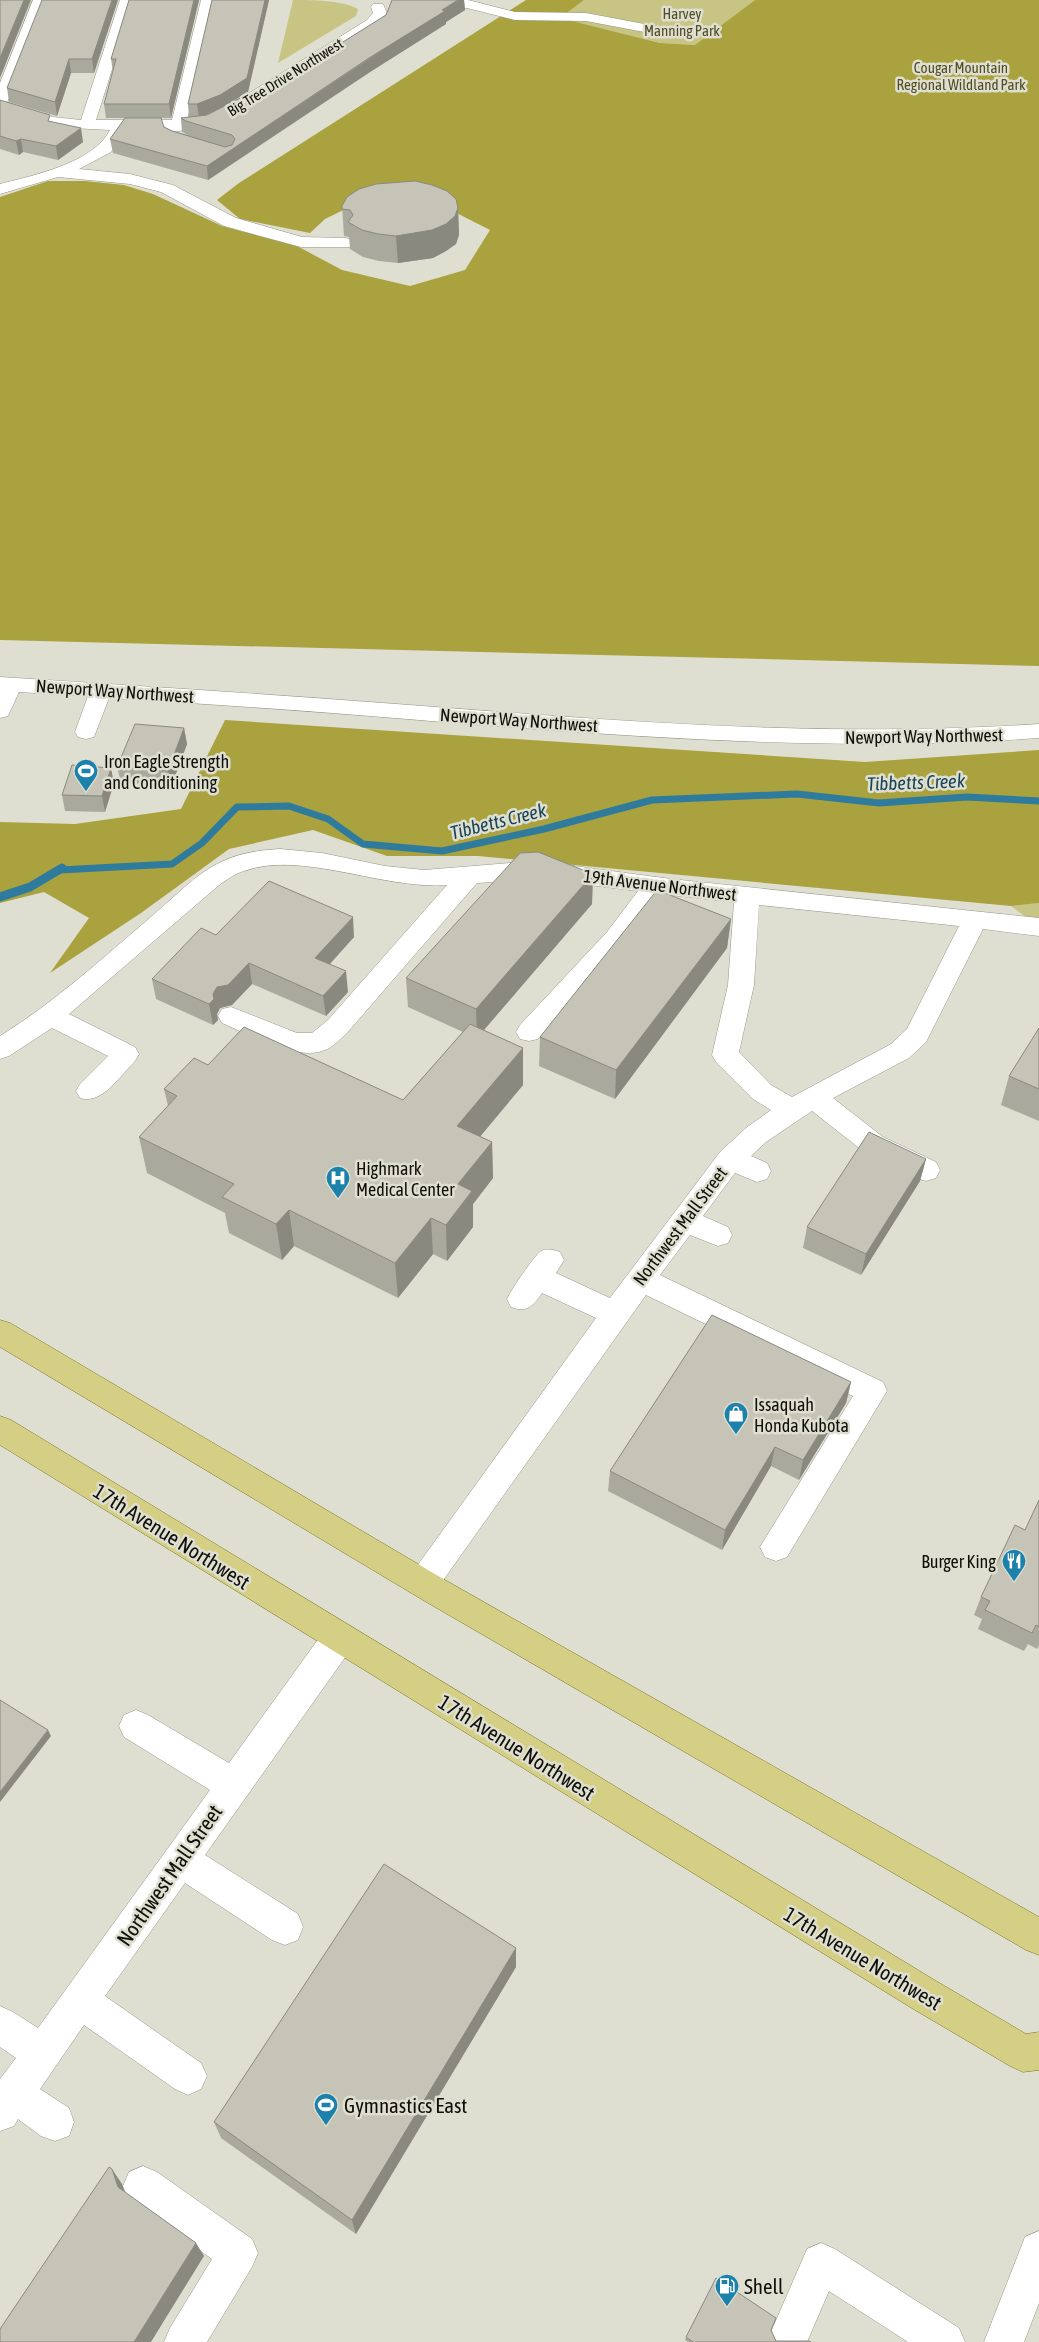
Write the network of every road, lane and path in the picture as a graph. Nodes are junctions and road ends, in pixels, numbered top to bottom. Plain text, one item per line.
1 (40, 0) edge
2 (126, 0) edge
3 (208, 0) edge
4 (446, 2) edge
5 (427, 4) edge
6 (380, 5) edge
7 (676, 34) dead end
8 (0, 102) edge
9 (0, 106) edge
10 (87, 125) junction
11 (120, 126) junction
12 (176, 131) junction
13 (57, 172) junction
14 (0, 177) edge
15 (21, 182) junction
16 (0, 189) edge
17 (344, 242) dead end
18 (6, 684) edge
19 (101, 690) junction
20 (0, 711) edge
21 (1039, 731) edge
22 (86, 732) dead end
23 (470, 875) junction
24 (654, 886) junction
25 (748, 896) junction
26 (975, 919) junction
27 (1039, 927) edge
28 (51, 1016) junction
29 (231, 1016) dead end
30 (529, 1032) dead end
31 (0, 1049) edge
32 (89, 1092) dead end
33 (802, 1103) junction
34 (730, 1159) junction
35 (926, 1170) edge
36 (758, 1171) dead end
37 (685, 1220) junction
38 (718, 1235) dead end
39 (536, 1279) dead end
40 (641, 1279) junction
41 (615, 1314) junction
42 (0, 1332) edge
43 (0, 1429) edge
44 (776, 1547) dead end
45 (423, 1583) junction
46 (339, 1638) junction
47 (136, 1726) dead end
48 (233, 1785) junction
49 (180, 1859) junction
50 (285, 1927) dead end
51 (1039, 1937) edge
52 (80, 2000) junction
53 (0, 2025) edge
54 (1039, 2050) edge
55 (42, 2053) junction
56 (188, 2076) dead end
57 (4, 2106) edge
58 (55, 2122) dead end
59 (143, 2186) dead end
60 (1039, 2251) edge
61 (790, 2332) dead end
62 (184, 2342) edge
63 (945, 2342) edge
64 (1004, 2342) edge

1 - 8 street
2 - 10 street
3 - 12 street
4 - 5 street
4 - 7 street
6 - 12 street, Big Tree Drive Northwest
9 - 10 street, Big Tree Drive Northwest
10 - 11 street, Big Tree Drive Northwest
11 - 12 street, Big Tree Drive Northwest
11 - 13 street
13 - 15 street
13 - 17 street
14 - 15 street
15 - 16 street
18 - 19 street, Newport Way Northwest
18 - 20 street
19 - 21 street, Newport Way Northwest
19 - 22 street
23 - 24 street, 19th Avenue Northwest
23 - 28 street, 19th Avenue Northwest
23 - 29 street
24 - 25 street, 19th Avenue Northwest
24 - 30 street
25 - 26 street, 19th Avenue Northwest
25 - 33 street
26 - 27 street, 19th Avenue Northwest
26 - 33 street, Northwest Mall Street
28 - 31 street, 19th Avenue Northwest
28 - 32 street
33 - 34 street, Northwest Mall Street
33 - 35 street
34 - 36 street
34 - 37 street, Northwest Mall Street
37 - 38 street
37 - 40 street, Northwest Mall Street
39 - 41 street
40 - 41 street, Northwest Mall Street
40 - 44 street
41 - 45 street, Northwest Mall Street
42 - 45 main road
43 - 46 main road, 17th Avenue Northwest
45 - 51 main road
46 - 48 street, Northwest Mall Street
46 - 54 main road, 17th Avenue Northwest
47 - 48 street
48 - 49 street, Northwest Mall Street
49 - 50 street
49 - 52 street, Northwest Mall Street
52 - 55 street, Northwest Mall Street
52 - 56 street
53 - 55 street
55 - 57 street, Northwest Mall Street
57 - 58 street
59 - 62 street
60 - 64 street
61 - 63 street

